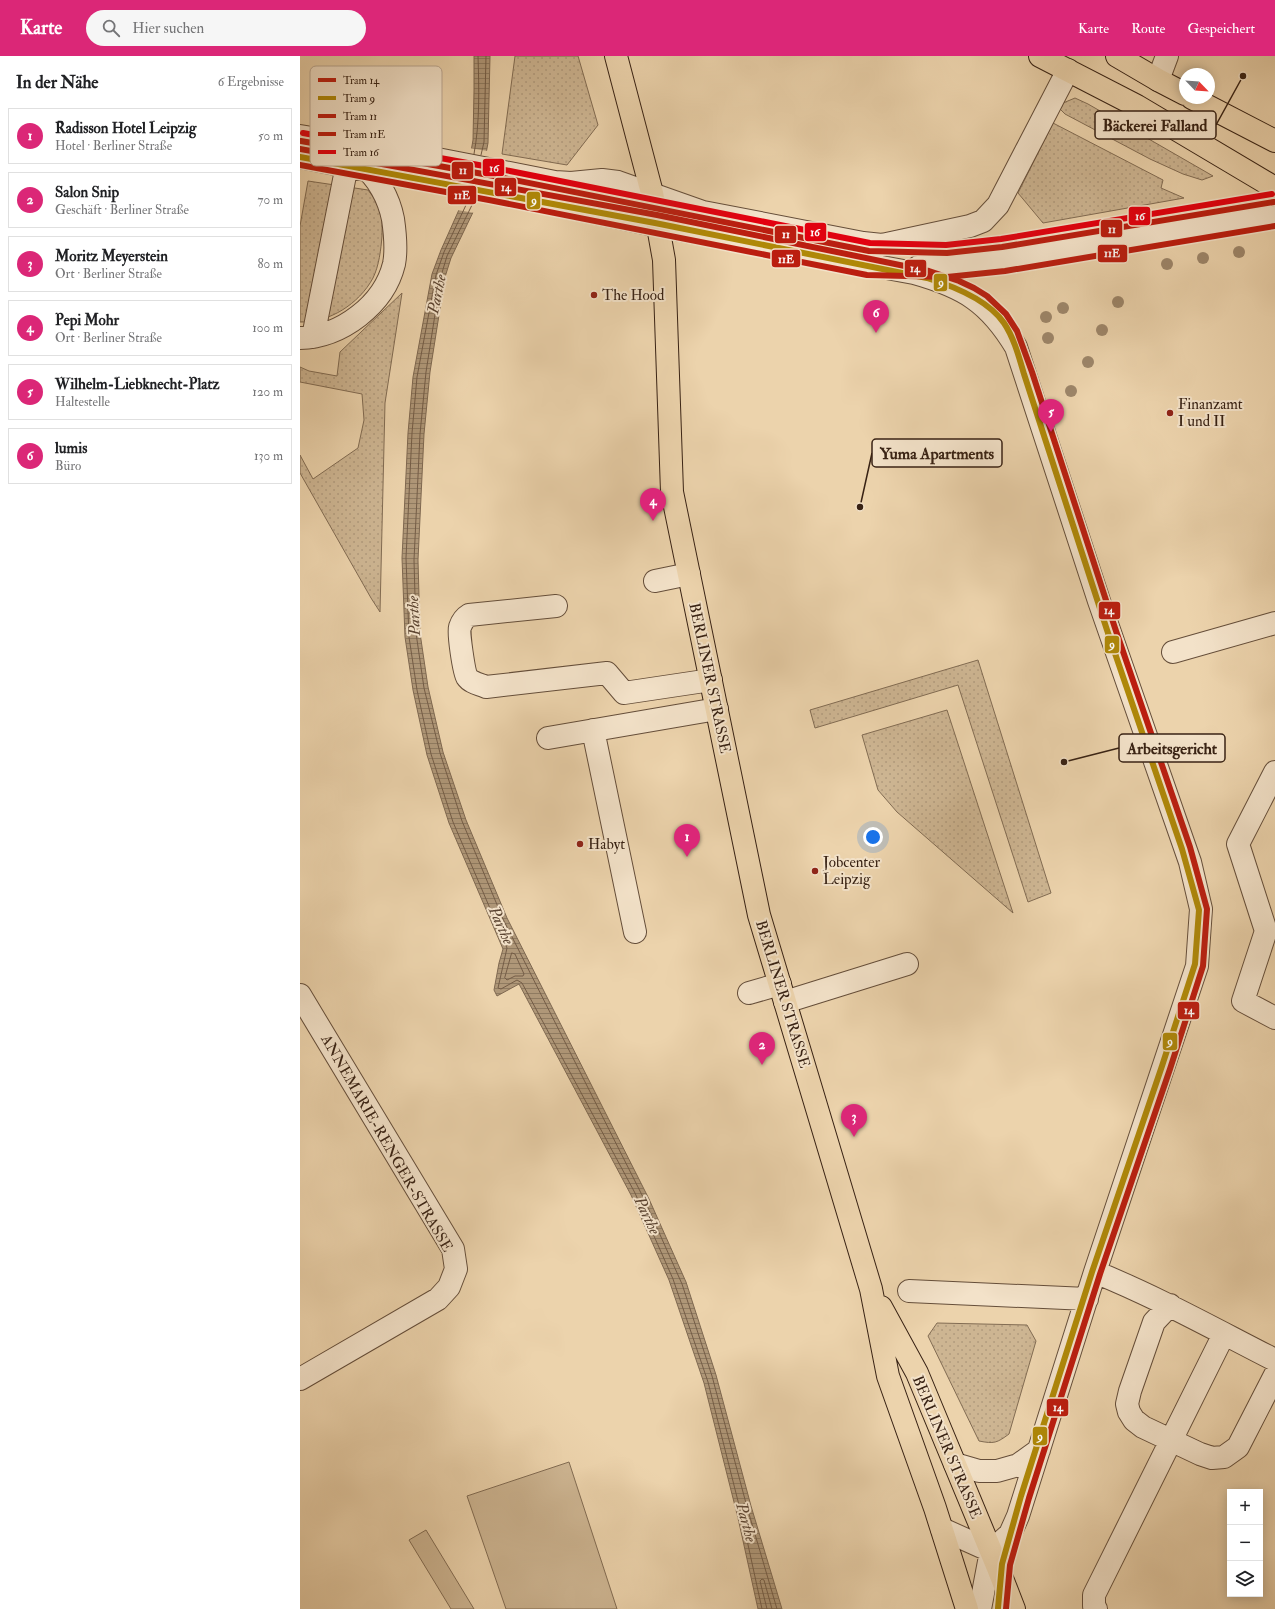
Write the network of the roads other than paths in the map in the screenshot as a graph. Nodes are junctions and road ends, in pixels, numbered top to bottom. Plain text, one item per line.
1 (616, 56) edge
2 (1040, 56) edge
3 (1117, 56) edge
4 (1167, 56) edge
5 (1068, 70) junction
6 (1158, 80) junction
7 (1179, 91) edge
8 (1204, 104) edge
9 (300, 136) edge
10 (310, 138) edge
11 (1275, 141) edge
12 (300, 149) edge
13 (310, 151) edge
14 (300, 157) edge
15 (310, 158) edge
16 (345, 166) edge
17 (362, 166) edge
18 (422, 166) edge
19 (430, 168) junction
20 (366, 170) junction
21 (493, 180) junction
22 (1275, 188) edge
23 (652, 193) junction
24 (1275, 217) edge
25 (658, 226) junction
26 (863, 243) junction
27 (887, 268) junction
28 (306, 338) edge
29 (689, 574) junction
30 (655, 581) dead end
31 (556, 606) dead end
32 (1275, 623) edge
33 (1173, 652) dead end
34 (711, 680) junction
35 (717, 708) junction
36 (593, 730) junction
37 (548, 738) dead end
38 (1275, 772) edge
39 (635, 932) dead end
40 (907, 964) dead end
41 (749, 993) dead end
42 (782, 993) junction
43 (300, 995) edge
44 (1275, 1018) edge
45 (1095, 1272) junction
46 (871, 1289) junction
47 (909, 1291) dead end
48 (1087, 1299) junction
49 (1170, 1305) junction
50 (1224, 1334) junction
51 (1275, 1360) edge
52 (1275, 1375) edge
53 (300, 1379) edge
54 (1170, 1441) junction
55 (1040, 1450) junction
56 (955, 1464) junction
57 (942, 1529) junction
58 (991, 1551) junction
59 (967, 1609) edge
60 (980, 1609) edge
61 (1014, 1609) edge
62 (1096, 1609) edge

1 - 23 main road, BERLINER STRASSE
2 - 5 main road
3 - 6 main road
4 - 6 street
5 - 22 main road
5 - 26 street
6 - 7 main road
8 - 11 main road
9 - 10 street
12 - 13 street
14 - 15 street
16 - 28 street
17 - 20 street
18 - 19 street
19 - 20 street
19 - 21 street
20 - 28 street
21 - 23 street
21 - 25 street
23 - 25 main road, BERLINER STRASSE
23 - 26 street
24 - 27 street
25 - 27 street
25 - 29 main road, BERLINER STRASSE
26 - 27 street
27 - 45 street
29 - 30 street
29 - 34 main road, BERLINER STRASSE
31 - 34 street
32 - 33 street
34 - 35 main road, BERLINER STRASSE
35 - 36 street
35 - 42 main road, BERLINER STRASSE
36 - 37 street
36 - 39 street
38 - 44 street
40 - 42 street
41 - 42 street
42 - 46 main road, BERLINER STRASSE
43 - 53 street, ANNEMARIE-RENGER-STRASSE
45 - 48 street
45 - 49 street
46 - 56 main road, BERLINER STRASSE
46 - 57 main road, BERLINER STRASSE
47 - 48 street
48 - 55 street
49 - 50 street
49 - 54 street
50 - 51 street
50 - 54 street
52 - 54 street
54 - 62 street
55 - 56 street
55 - 58 street
56 - 58 main road, BERLINER STRASSE
57 - 58 street
57 - 59 main road, BERLINER STRASSE
58 - 60 street
58 - 61 main road, BERLINER STRASSE

